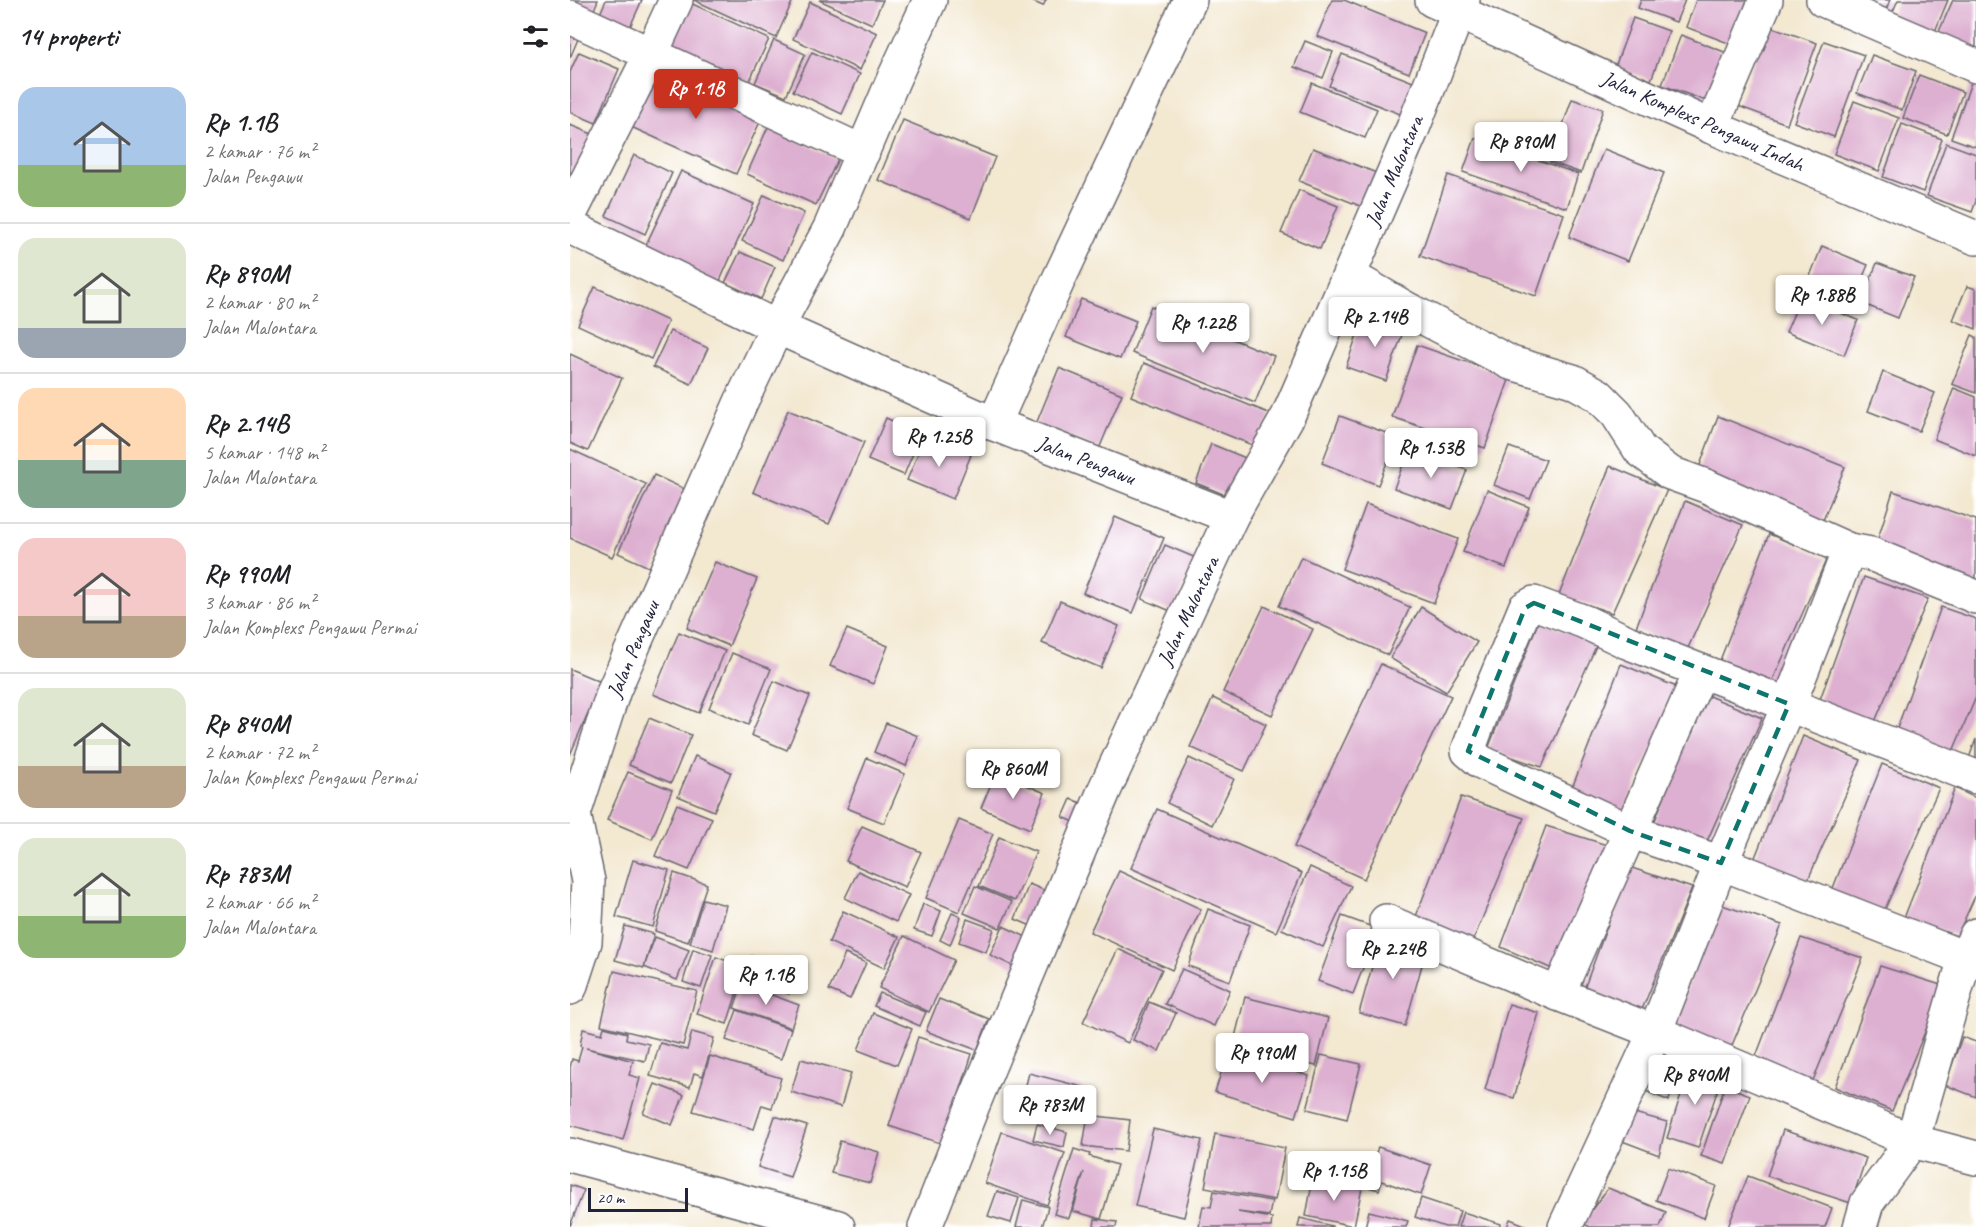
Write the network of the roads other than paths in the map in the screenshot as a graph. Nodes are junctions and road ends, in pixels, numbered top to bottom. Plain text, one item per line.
1 (676, 0) edge
2 (930, 0) edge
3 (1190, 0) edge
4 (1823, 0) edge
5 (1764, 1) edge
6 (1451, 4) edge
7 (570, 17) edge
8 (651, 54) junction
9 (1976, 66) edge
10 (1712, 127) junction
11 (863, 152) junction
12 (570, 214) edge
13 (570, 227) edge
14 (1974, 232) edge
15 (1350, 276) junction
16 (777, 327) junction
17 (994, 424) junction
18 (1231, 517) junction
19 (1849, 550) junction
20 (1976, 597) edge
21 (1701, 671) junction
22 (1789, 704) junction
23 (1976, 777) edge
24 (572, 813) edge
25 (1630, 831) junction
26 (1721, 863) junction
27 (1386, 921) dead end
28 (1971, 946) edge
29 (570, 988) edge
30 (1558, 994) junction
31 (1655, 1032) junction
32 (1912, 1141) junction
33 (570, 1155) edge
34 (1976, 1158) edge
35 (838, 1227) edge
36 (925, 1227) edge
37 (1565, 1227) edge
38 (1860, 1227) edge

1 - 8 street
2 - 11 street, Jalan Pengawu
3 - 17 street
4 - 9 street
5 - 10 street
6 - 10 street, Jalan Komplexs Pengawu Indah
6 - 15 street, Jalan Malontara
7 - 8 street
8 - 11 street
8 - 12 street
10 - 14 street, Jalan Komplexs Pengawu Indah
11 - 16 street, Jalan Pengawu
13 - 16 street, Jalan Pengawu
15 - 18 street, Jalan Malontara
15 - 19 street
16 - 17 street, Jalan Pengawu
16 - 24 street, Jalan Pengawu
17 - 18 street, Jalan Pengawu
18 - 36 street, Jalan Malontara
19 - 20 street
19 - 22 street
21 - 22 street
21 - 25 street
21 - 25 street
22 - 23 street
22 - 26 street
24 - 29 street, Jalan Pengawu
25 - 26 street
25 - 30 street
26 - 28 street
26 - 31 street
27 - 30 street
28 - 32 street
30 - 31 street
31 - 32 street
31 - 37 street
32 - 34 street
32 - 38 street
33 - 35 street

